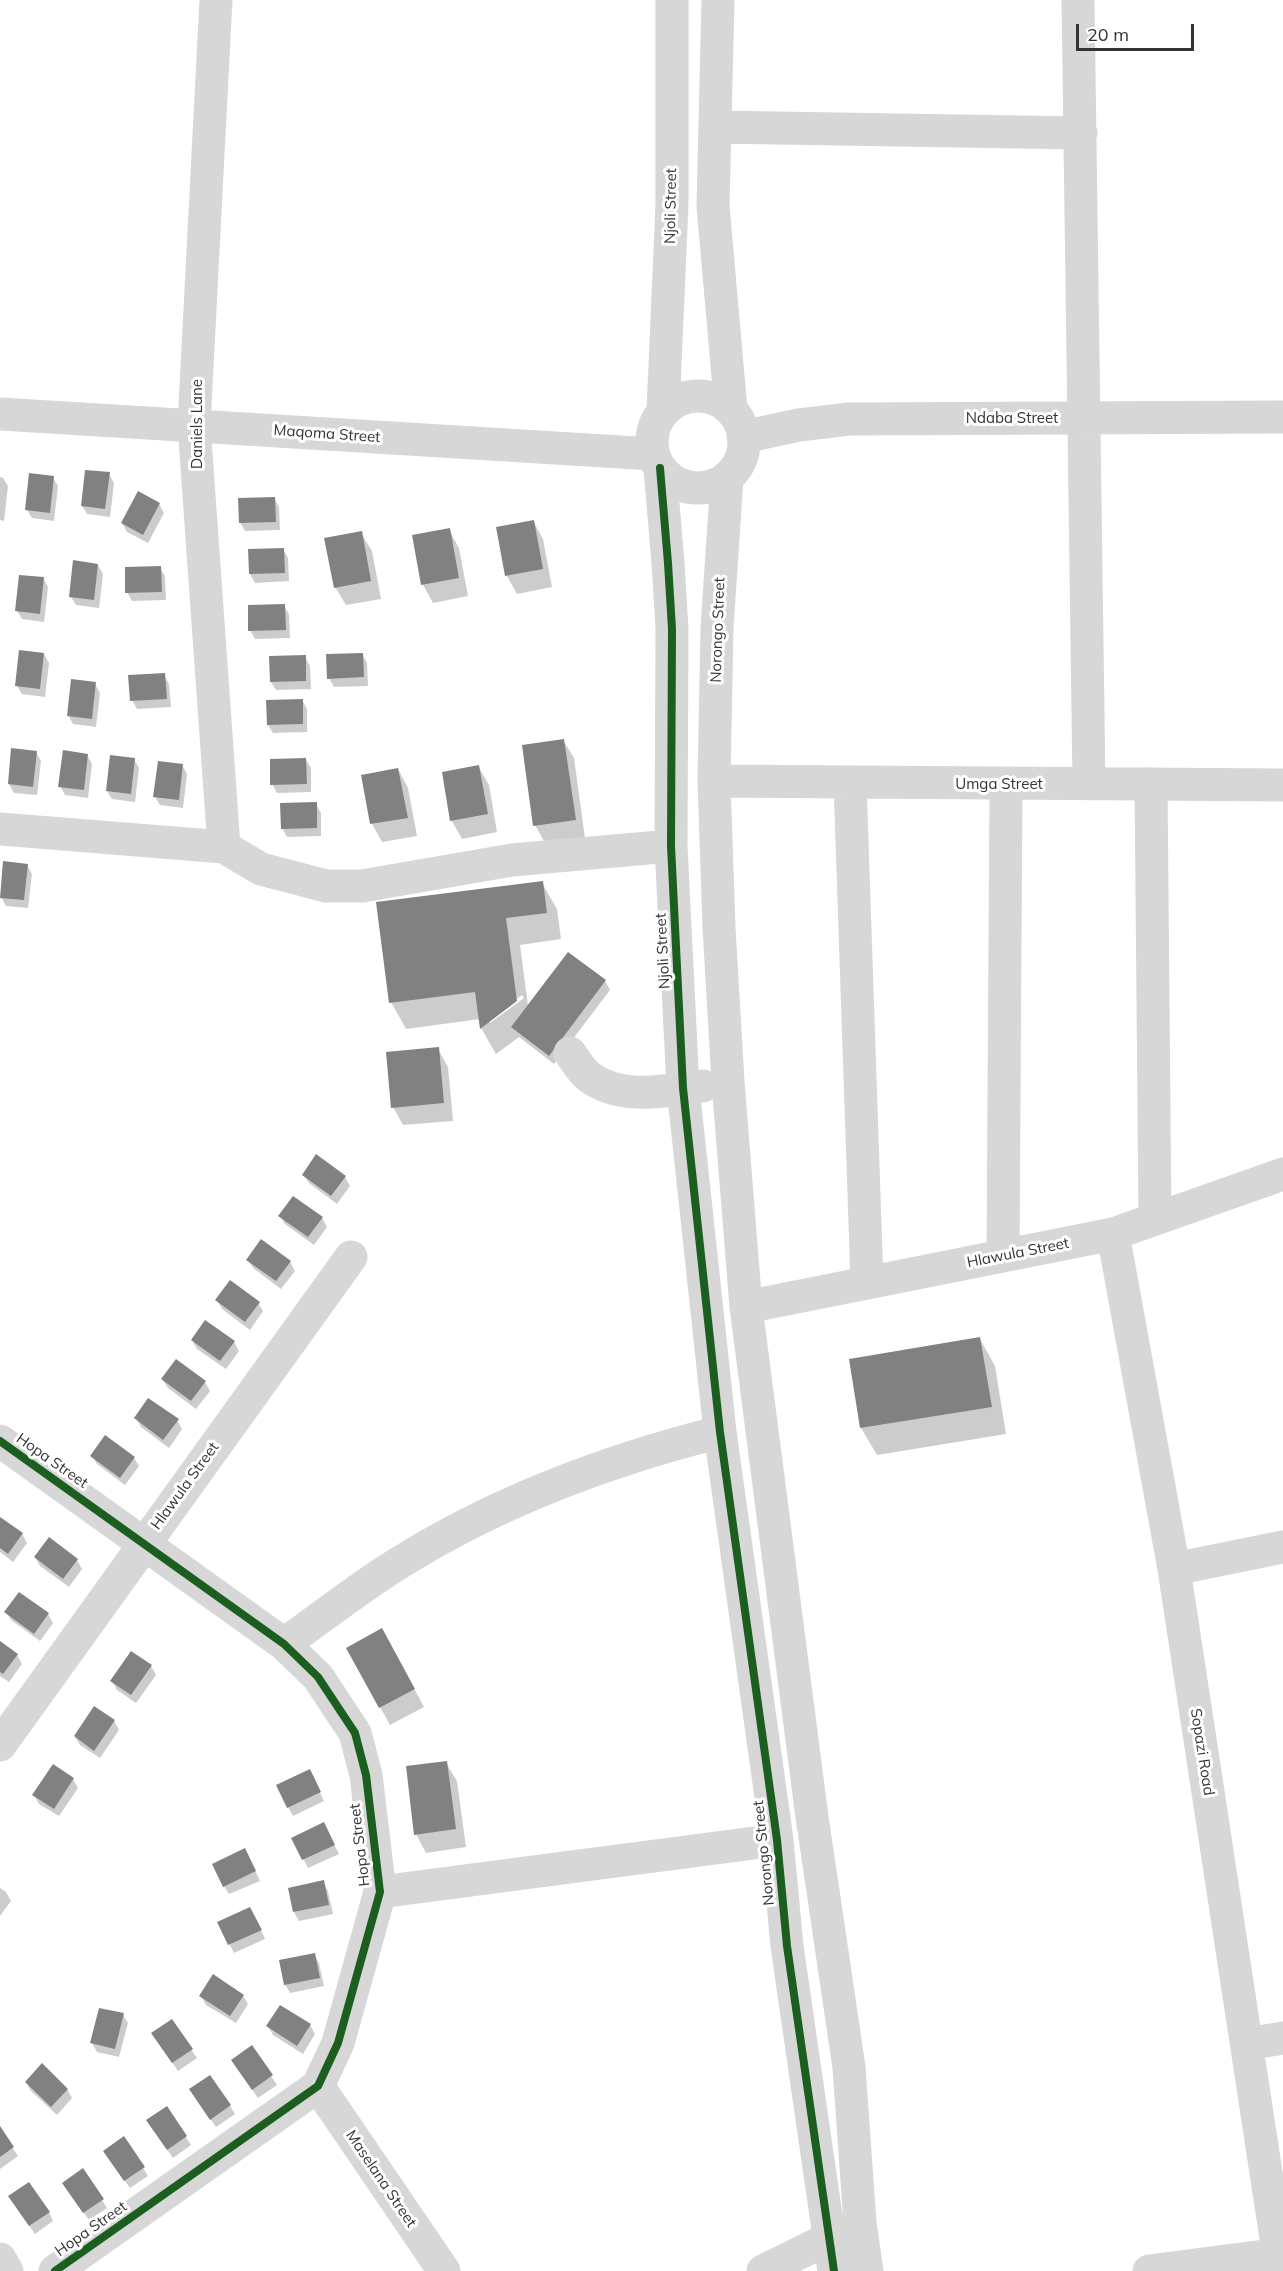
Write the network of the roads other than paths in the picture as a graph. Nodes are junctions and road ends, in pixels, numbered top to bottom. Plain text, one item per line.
1 (216, 0) edge
2 (672, 0) edge
3 (718, 0) edge
4 (1078, 0) edge
5 (716, 127) junction
6 (1081, 133) junction
7 (663, 411) junction
8 (0, 414) edge
9 (1283, 417) edge
10 (1084, 418) junction
11 (737, 424) junction
12 (194, 425) junction
13 (656, 461) junction
14 (727, 478) junction
15 (714, 781) junction
16 (850, 782) junction
17 (1006, 784) junction
18 (1089, 784) junction
19 (1150, 784) junction
20 (1283, 785) edge
21 (0, 829) edge
22 (671, 846) junction
23 (224, 847) junction
24 (570, 1053) dead end
25 (728, 1082) junction
26 (683, 1088) junction
27 (1283, 1174) edge
28 (1155, 1219) junction
29 (1113, 1234) junction
30 (1003, 1256) junction
31 (351, 1257) dead end
32 (867, 1283) junction
33 (746, 1306) junction
34 (720, 1432) junction
35 (0, 1441) edge
36 (145, 1543) junction
37 (1283, 1547) edge
38 (1174, 1569) junction
39 (284, 1644) junction
40 (0, 1745) edge
41 (777, 1840) junction
42 (380, 1892) junction
43 (1283, 2038) edge
44 (1247, 2044) junction
45 (318, 2086) junction
46 (860, 2223) junction
47 (831, 2238) junction
48 (0, 2259) edge
49 (1280, 2263) edge
50 (8, 2271) edge
51 (54, 2271) edge
52 (444, 2271) edge
53 (763, 2271) edge
54 (834, 2271) edge
55 (867, 2271) edge
56 (1149, 2271) edge

1 - 12 street, Daniels Lane
2 - 7 street, Njoli Street
3 - 5 street
4 - 6 street
5 - 6 street
5 - 11 street
6 - 10 street
7 - 11 street
7 - 13 street
8 - 12 street, Maqoma Street
9 - 10 street, Ndaba Street
10 - 11 street, Ndaba Street
10 - 18 street
11 - 14 street
12 - 13 street, Maqoma Street
12 - 23 street, Daniels Lane
13 - 14 street
13 - 22 street, Njoli Street
14 - 15 street, Norongo Street
15 - 16 street, Umga Street
15 - 25 street
16 - 17 street, Umga Street
16 - 32 street
17 - 18 street, Umga Street
17 - 30 street
18 - 19 street, Umga Street
19 - 20 street, Umga Street
19 - 28 street
21 - 23 street
22 - 23 street
22 - 26 street, Njoli Street
24 - 26 street
25 - 26 street
25 - 33 street
26 - 34 street, Njoli Street
27 - 28 street, Hlawula Street
28 - 29 street, Hlawula Street
29 - 30 street, Hlawula Street
29 - 38 street, Sopazi Road
30 - 32 street, Hlawula Street
31 - 36 street, Hlawula Street
32 - 33 street, Hlawula Street
33 - 46 street
34 - 39 street
34 - 41 street, Norongo Street
35 - 36 street, Hopa Street
36 - 39 street, Hopa Street
36 - 40 street, Hlawula Street
37 - 38 street
38 - 44 street, Sopazi Road
39 - 42 street, Hopa Street
41 - 42 street, Norongo Street
41 - 47 street, Norongo Street
42 - 45 street, Hopa Street
43 - 44 street
44 - 49 street, Sopazi Road
45 - 51 street, Hopa Street
45 - 52 street, Maselana Street
46 - 47 street
46 - 55 street
47 - 53 street
47 - 54 street, Norongo Street
48 - 50 street
49 - 56 street

